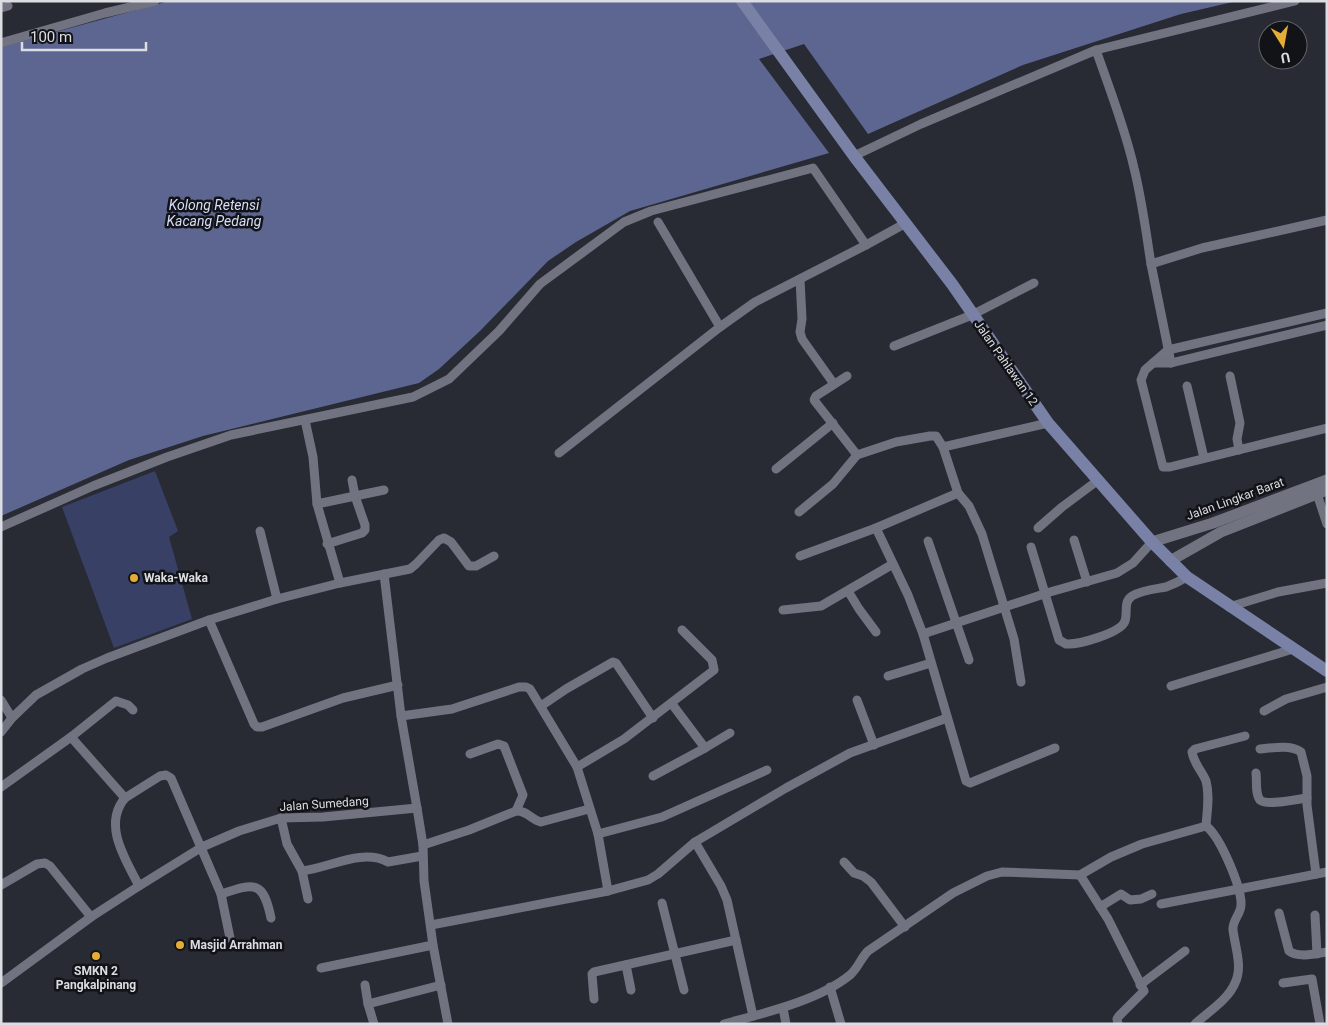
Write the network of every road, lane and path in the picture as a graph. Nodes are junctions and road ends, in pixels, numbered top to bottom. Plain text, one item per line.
1 (155, 1) edge
2 (742, 1) edge
3 (1295, 1) edge
4 (1, 43) edge
5 (1096, 50) junction
6 (854, 156) junction
7 (1327, 220) edge
8 (658, 222) dead end
9 (906, 223) junction
10 (866, 245) junction
11 (1151, 264) junction
12 (800, 279) junction
13 (1034, 283) dead end
14 (1327, 313) edge
15 (972, 315) junction
16 (1327, 325) edge
17 (720, 327) junction
18 (894, 346) dead end
19 (1168, 350) junction
20 (1153, 363) junction
21 (1171, 363) junction
22 (847, 376) dead end
23 (1230, 376) dead end
24 (834, 384) junction
25 (1187, 386) dead end
26 (305, 420) junction
27 (833, 422) junction
28 (1048, 423) junction
29 (1327, 428) edge
30 (942, 447) junction
31 (1239, 450) junction
32 (559, 453) dead end
33 (857, 455) junction
34 (1204, 458) junction
35 (776, 469) dead end
36 (352, 480) dead end
37 (1327, 480) edge
38 (1097, 481) junction
39 (384, 490) dead end
40 (1322, 492) edge
41 (958, 493) junction
42 (355, 496) junction
43 (317, 504) junction
44 (799, 512) dead end
45 (1327, 524) edge
46 (1, 528) edge
47 (876, 528) junction
48 (1038, 528) dead end
49 (260, 530) dead end
50 (1074, 540) dead end
51 (928, 541) dead end
52 (1152, 542) junction
53 (327, 544) junction
54 (1031, 547) dead end
55 (494, 556) dead end
56 (800, 556) dead end
57 (1170, 561) junction
58 (893, 564) junction
59 (384, 574) junction
60 (1187, 577) junction
61 (1087, 582) junction
62 (340, 583) junction
63 (1327, 583) edge
64 (848, 591) junction
65 (1046, 594) junction
66 (276, 599) junction
67 (1004, 607) junction
68 (1229, 607) junction
69 (783, 610) dead end
70 (209, 620) junction
71 (957, 623) junction
72 (682, 630) dead end
73 (876, 632) dead end
74 (923, 634) junction
75 (1293, 649) junction
76 (969, 660) dead end
77 (931, 663) junction
78 (1327, 671) edge
79 (888, 676) dead end
80 (1021, 682) dead end
81 (398, 685) junction
82 (1171, 686) dead end
83 (1327, 687) edge
84 (1, 700) edge
85 (857, 700) dead end
86 (672, 704) junction
87 (541, 706) junction
88 (133, 710) dead end
89 (1264, 711) dead end
90 (401, 716) junction
91 (12, 718) junction
92 (653, 718) junction
93 (947, 718) junction
94 (1, 732) edge
95 (730, 733) dead end
96 (71, 736) junction
97 (1245, 736) dead end
98 (874, 745) junction
99 (705, 748) junction
100 (1055, 748) dead end
101 (1260, 749) dead end
102 (470, 754) dead end
103 (577, 767) junction
104 (767, 770) dead end
105 (1256, 773) dead end
106 (653, 776) dead end
107 (1, 788) edge
108 (125, 798) junction
109 (1307, 798) junction
110 (417, 808) junction
111 (589, 809) junction
112 (516, 811) junction
113 (282, 818) junction
114 (1206, 826) junction
115 (598, 834) junction
116 (695, 842) junction
117 (423, 845) junction
118 (202, 847) junction
119 (422, 856) junction
120 (844, 862) dead end
121 (302, 871) junction
122 (1327, 872) edge
123 (1316, 874) junction
124 (1080, 875) junction
125 (2, 883) edge
126 (139, 886) junction
127 (1238, 890) junction
128 (608, 891) junction
129 (221, 894) junction
130 (1152, 894) dead end
131 (308, 899) dead end
132 (662, 903) dead end
133 (1161, 904) dead end
134 (1100, 907) junction
135 (1279, 913) dead end
136 (1315, 915) dead end
137 (91, 917) junction
138 (271, 918) dead end
139 (431, 925) junction
140 (905, 927) junction
141 (230, 938) dead end
142 (736, 940) junction
143 (433, 945) junction
144 (1185, 951) dead end
145 (1327, 952) edge
146 (1317, 954) junction
147 (674, 955) junction
148 (626, 965) junction
149 (321, 968) dead end
150 (1, 983) edge
151 (1283, 983) dead end
152 (365, 985) dead end
153 (441, 985) junction
154 (1140, 985) junction
155 (830, 987) junction
156 (631, 990) dead end
157 (684, 990) dead end
158 (594, 999) dead end
159 (368, 1004) junction
160 (783, 1008) junction
161 (753, 1016) junction
162 (374, 1024) edge
163 (448, 1024) edge
164 (724, 1024) edge
165 (786, 1024) edge
166 (841, 1024) edge
167 (1118, 1024) edge
168 (1195, 1024) edge
169 (1320, 1024) edge

1 - 4 street
2 - 6 main road, Jalan Pahlawan 12
3 - 5 street
5 - 6 street
5 - 11 street
6 - 9 main road, Jalan Pahlawan 12
7 - 11 street
8 - 17 street
9 - 10 street
9 - 15 main road, Jalan Pahlawan 12
10 - 12 street
10 - 26 street
11 - 19 street
12 - 17 street
12 - 24 street
13 - 15 street
14 - 19 street
15 - 18 street
15 - 28 main road, Jalan Pahlawan 12
16 - 21 street
17 - 32 street
19 - 20 street
19 - 21 street
20 - 21 street
20 - 34 street
22 - 24 street
23 - 31 street
24 - 27 street
25 - 34 street
26 - 43 street
26 - 46 street
27 - 33 street
27 - 35 street
28 - 30 street
28 - 38 main road, Jalan Pahlawan 12
29 - 31 street
30 - 33 street
30 - 41 street
31 - 34 street
33 - 44 street
36 - 42 street
37 - 52 street, Jalan Lingkar Barat
38 - 48 street
38 - 52 main road, Jalan Pahlawan 12
39 - 42 street
40 - 45 street
40 - 57 street, Jalan Lingkar Barat
41 - 47 street
41 - 67 street
42 - 43 street
42 - 53 street
43 - 53 street
47 - 56 street
47 - 58 street
49 - 66 street
50 - 61 street
51 - 71 street
52 - 57 main road, Jalan Pahlawan 12
52 - 61 street
53 - 62 street
54 - 65 street
55 - 59 street
57 - 60 main road, Jalan Pahlawan 12
58 - 64 street
58 - 74 street
59 - 62 street
59 - 81 street
60 - 65 street
60 - 68 main road, Jalan Pahlawan 12
61 - 65 street
62 - 66 street
63 - 68 street
64 - 69 street
64 - 73 street
65 - 67 street
66 - 70 street
67 - 71 street
67 - 80 street
68 - 75 main road, Jalan Pahlawan 12
70 - 81 street
70 - 91 street
71 - 74 street
71 - 76 street
72 - 86 street
74 - 77 street
75 - 78 main road, Jalan Pahlawan 12
75 - 82 street
77 - 79 street
77 - 93 street
81 - 90 street
83 - 89 street
84 - 91 street
85 - 98 street
86 - 92 street
86 - 99 street
87 - 90 street
87 - 92 street
87 - 103 street
88 - 96 street
90 - 110 street
91 - 94 street
92 - 103 street
93 - 98 street
93 - 100 street
95 - 99 street
96 - 107 street
96 - 108 street
97 - 114 street
98 - 116 street
99 - 106 street
101 - 109 street
102 - 112 street
103 - 111 street
104 - 115 street
105 - 109 street
108 - 118 street
108 - 126 street
109 - 123 street
110 - 113 street, Jalan Sumedang
110 - 117 street
111 - 112 street
111 - 115 street
112 - 117 street
113 - 118 street, Jalan Sumedang
113 - 121 street
114 - 124 street
114 - 127 street
115 - 128 street
116 - 128 street
116 - 142 street
117 - 119 street
118 - 126 street, Jalan Sumedang
118 - 129 street
119 - 121 street
119 - 139 street
120 - 140 street
121 - 131 street
122 - 123 street
123 - 127 street
124 - 134 street
124 - 140 street
125 - 137 street
126 - 137 street, Jalan Sumedang
127 - 133 street
127 - 168 street
128 - 139 street
129 - 138 street
129 - 141 street
130 - 134 street
132 - 147 street
134 - 154 street
135 - 146 street
136 - 146 street
137 - 150 street, Jalan Sumedang
139 - 143 street
140 - 155 street
142 - 147 street
142 - 161 street
143 - 149 street
143 - 153 street
144 - 154 street
145 - 146 street
147 - 148 street
147 - 157 street
148 - 156 street
148 - 158 street
151 - 169 street
152 - 159 street
153 - 159 street
153 - 163 street
154 - 167 street
155 - 160 street
155 - 166 street
159 - 162 street
160 - 161 street
160 - 165 street
161 - 164 street

